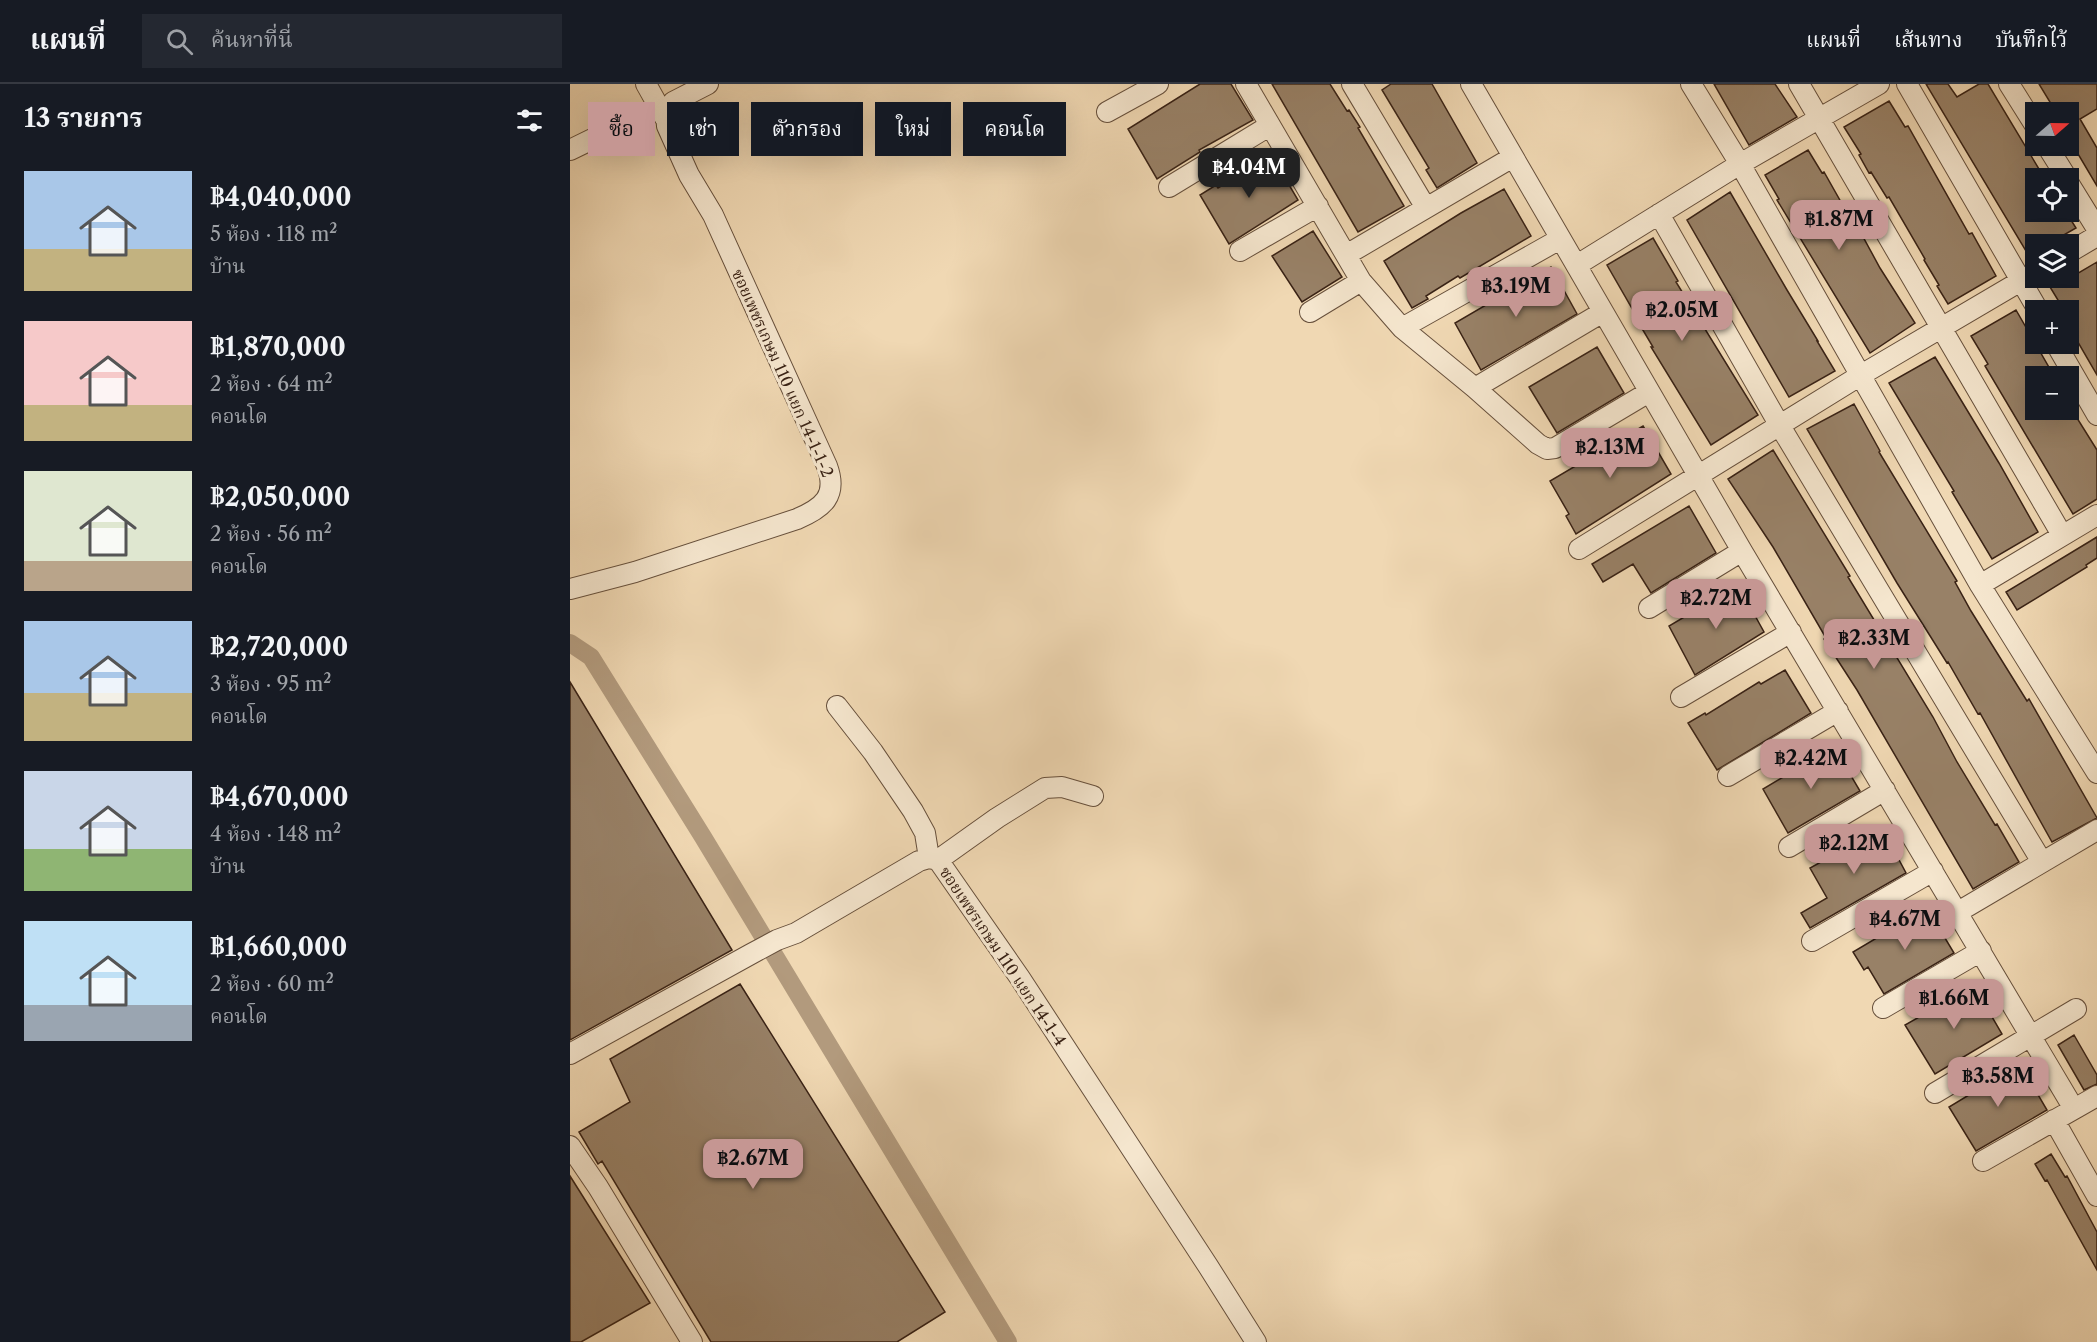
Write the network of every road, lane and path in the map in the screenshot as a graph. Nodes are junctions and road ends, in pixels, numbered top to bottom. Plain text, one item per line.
1 (646, 84) edge
2 (708, 84) edge
3 (1158, 84) edge
4 (1246, 84) edge
5 (1352, 84) edge
6 (1471, 84) edge
7 (1691, 84) edge
8 (1799, 84) edge
9 (1879, 84) edge
10 (1907, 84) edge
11 (2009, 84) edge
12 (2025, 109) edge
13 (1107, 112) dead end
14 (662, 113) junction
15 (1820, 119) junction
16 (1269, 126) junction
17 (570, 150) edge
18 (1513, 157) junction
19 (1740, 164) junction
20 (1169, 187) dead end
21 (2079, 199) edge
22 (1318, 206) junction
23 (1426, 208) junction
24 (1659, 214) junction
25 (2097, 229) edge
26 (2097, 236) edge
27 (1560, 239) junction
28 (2079, 247) edge
29 (1240, 251) dead end
30 (1346, 255) junction
31 (1576, 265) junction
32 (2025, 271) edge
33 (2025, 278) edge
34 (1361, 281) junction
35 (1310, 312) dead end
36 (1603, 312) junction
37 (1402, 328) junction
38 (1941, 329) junction
39 (2062, 354) edge
40 (1861, 375) junction
41 (1475, 388) junction
42 (1649, 392) junction
43 (2097, 416) edge
44 (1780, 426) junction
45 (1698, 475) junction
46 (2097, 515) edge
47 (2062, 535) junction
48 (1579, 549) dead end
49 (1742, 551) junction
50 (1980, 585) junction
51 (570, 589) edge
52 (1649, 609) dead end
53 (1791, 632) junction
54 (1681, 697) dead end
55 (837, 706) dead end
56 (1838, 711) junction
57 (2097, 773) edge
58 (1728, 776) dead end
59 (1885, 790) junction
60 (1093, 796) dead end
61 (2097, 830) edge
62 (1789, 847) dead end
63 (934, 859) junction
64 (2042, 862) junction
65 (1933, 871) junction
66 (1958, 912) junction
67 (1812, 940) dead end
68 (1981, 951) junction
69 (1883, 1008) dead end
70 (2076, 1009) dead end
71 (2030, 1035) junction
72 (570, 1054) edge
73 (1935, 1093) dead end
74 (2097, 1096) edge
75 (2074, 1109) junction
76 (2054, 1120) junction
77 (570, 1146) edge
78 (1983, 1161) dead end
79 (2097, 1196) edge
80 (692, 1342) edge
81 (1256, 1342) edge

1 - 14 street, ซอยเพชรเกษม 110 แยก 14-1-1-2
2 - 14 street
3 - 13 street
4 - 16 street
5 - 23 street
6 - 18 street
7 - 19 street
8 - 15 street
9 - 15 street
10 - 32 street
11 - 12 street
14 - 17 street
14 - 51 street, ซอยเพชรเกษม 110 แยก 14-1-1-2
15 - 19 street
15 - 38 street
16 - 20 street
16 - 22 street
18 - 23 street
18 - 27 street
19 - 24 street
19 - 40 street
21 - 25 street
22 - 29 street
22 - 30 street
23 - 30 street
24 - 31 street
24 - 44 street
26 - 28 street
27 - 31 street
27 - 37 street
30 - 34 street
31 - 36 street
33 - 38 street
34 - 35 street
34 - 37 street
36 - 41 street
36 - 42 street
37 - 41 street
38 - 40 street
38 - 47 street
39 - 43 street
40 - 44 street
40 - 50 street
41 - 42 street
42 - 45 street
44 - 45 street
44 - 64 street
45 - 48 street
45 - 49 street
46 - 47 street
47 - 50 street
49 - 52 street
49 - 53 street
50 - 57 street
53 - 54 street
53 - 56 street
55 - 63 street
56 - 58 street
56 - 59 street
59 - 62 street
59 - 65 street
60 - 63 street
61 - 64 street
63 - 72 street, ซอยเพชรเกษม 110 แยก 14-1-4
63 - 81 street, ซอยเพชรเกษม 110 แยก 14-1-4
64 - 66 street
65 - 66 street
65 - 67 street
66 - 68 street
68 - 69 street
68 - 71 street
70 - 71 street
71 - 73 street
71 - 75 street
74 - 75 street
75 - 76 street
76 - 78 street
76 - 79 street
77 - 80 street

